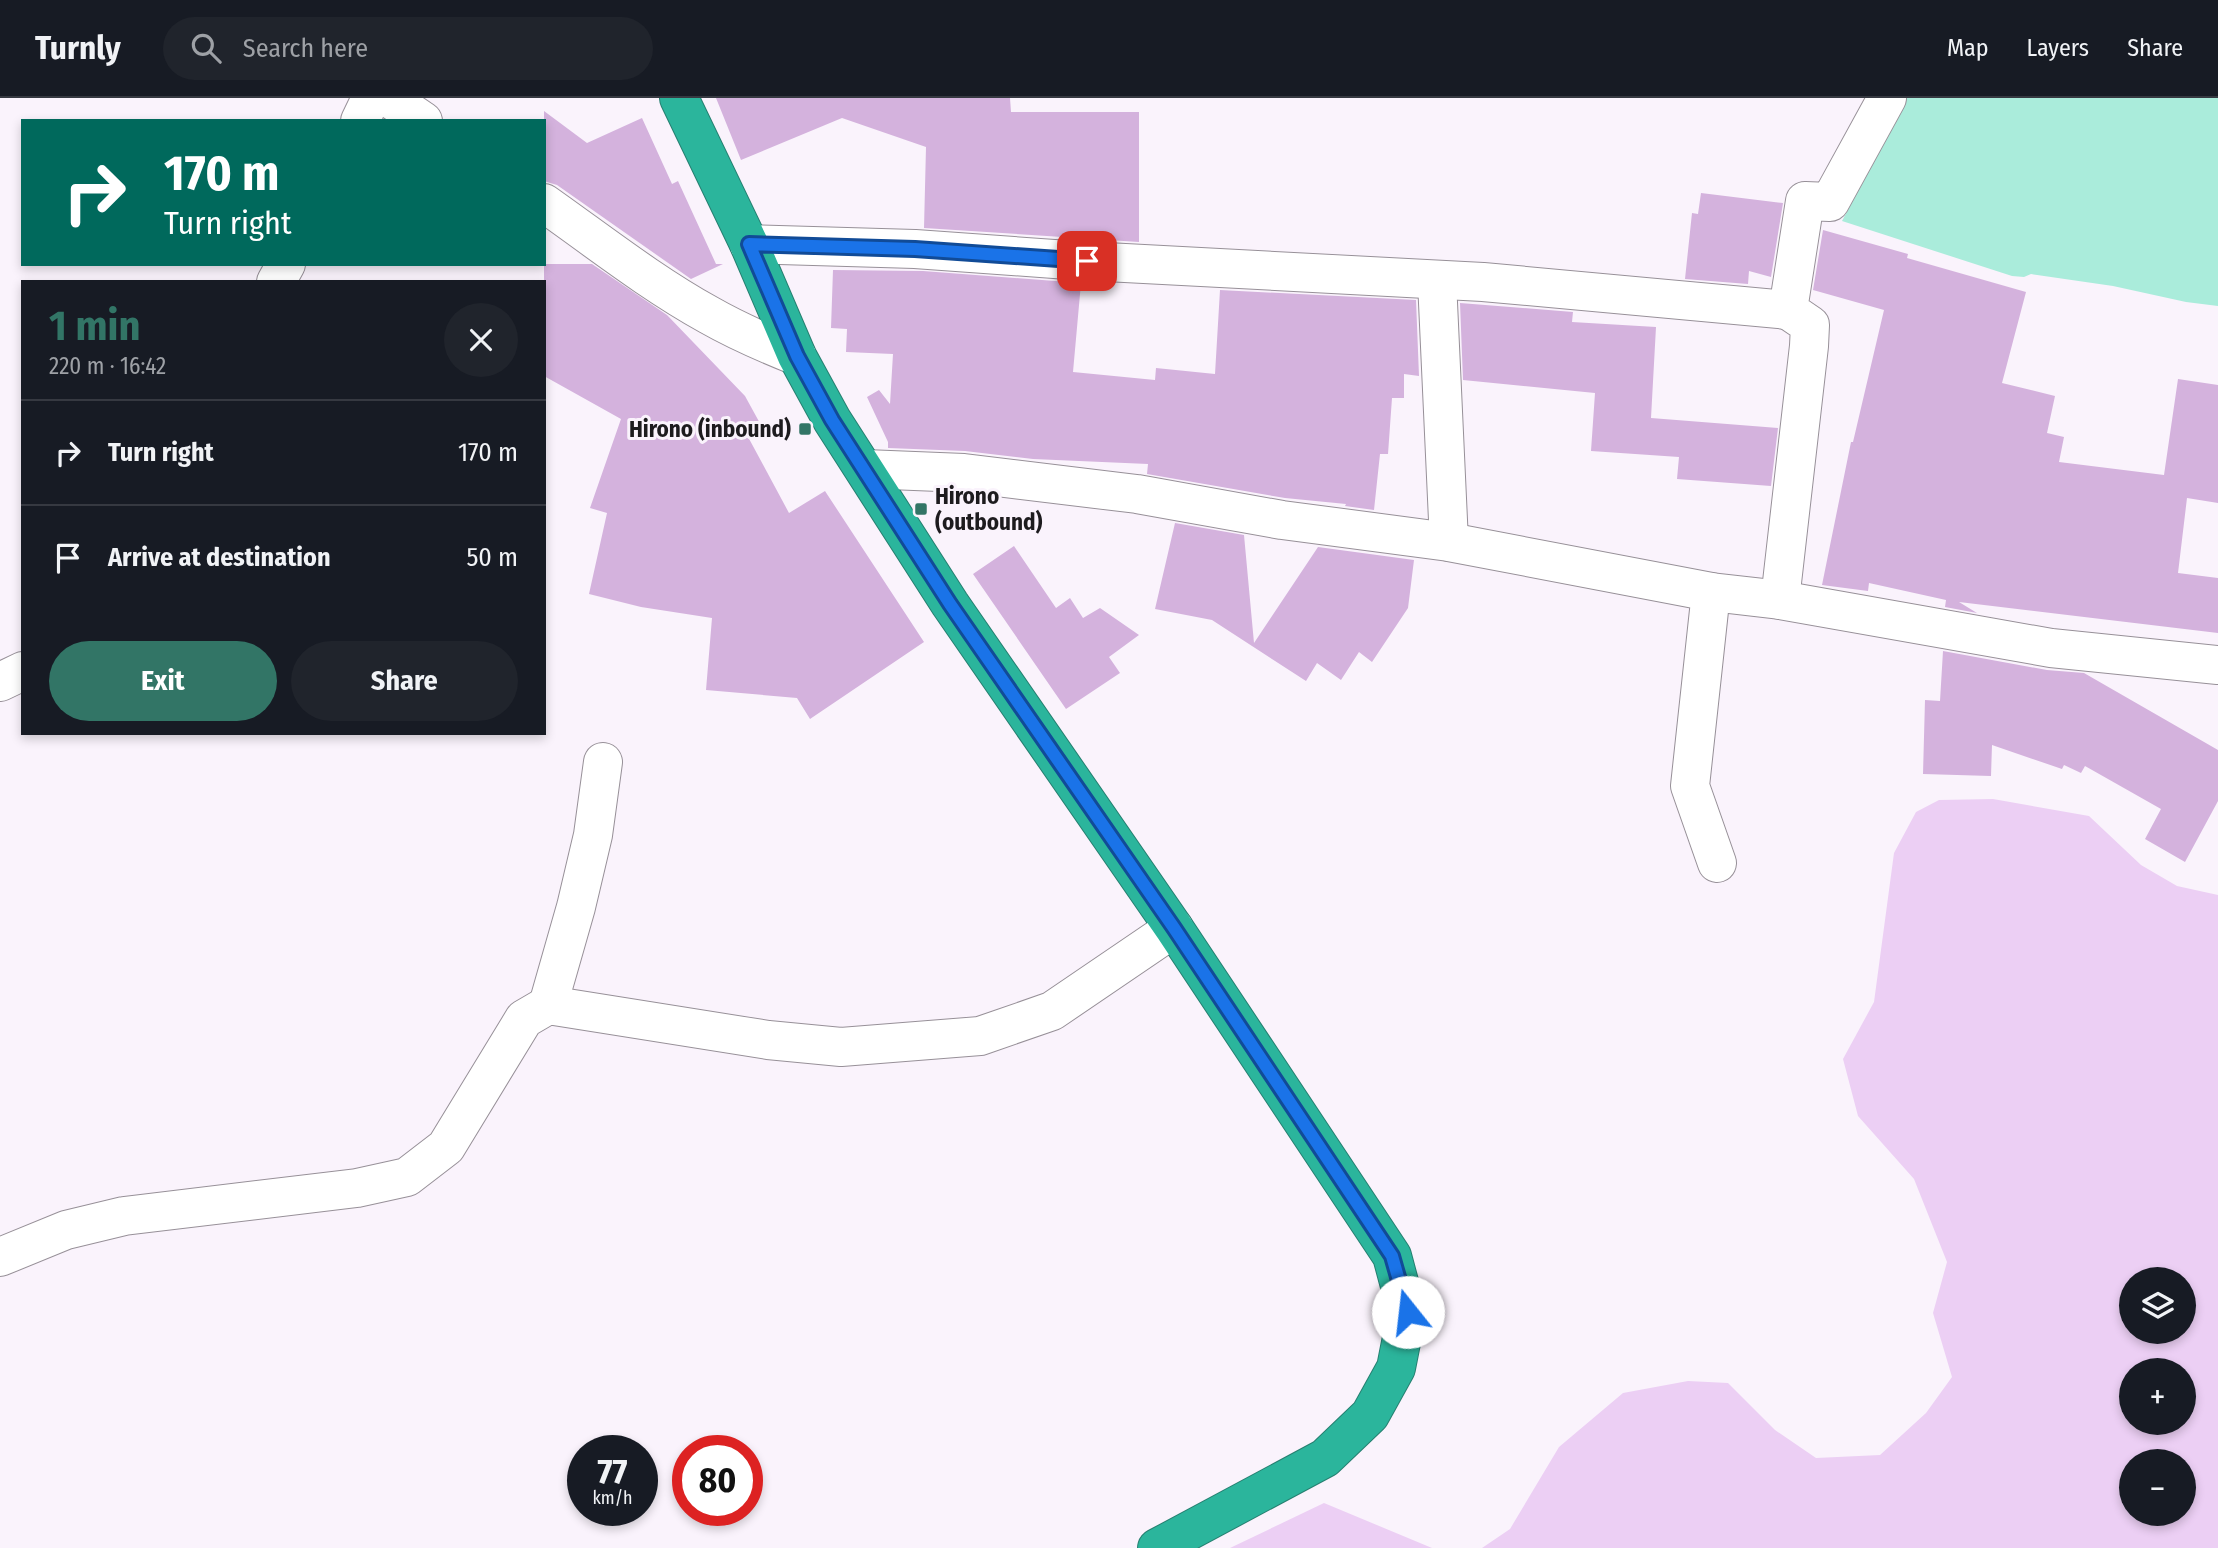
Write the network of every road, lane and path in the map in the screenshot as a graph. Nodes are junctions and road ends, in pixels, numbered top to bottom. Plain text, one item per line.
1 (371, 98) edge
2 (389, 98) edge
3 (679, 98) edge
4 (1887, 98) edge
5 (361, 119) edge
6 (420, 119) edge
7 (546, 204) edge
8 (749, 244) junction
9 (1437, 281) junction
10 (1788, 310) junction
11 (797, 356) junction
12 (864, 470) junction
13 (1449, 542) junction
14 (1711, 592) junction
15 (1780, 600) junction
16 (2218, 665) edge
17 (21, 672) edge
18 (0, 682) edge
19 (603, 762) dead end
20 (1717, 863) dead end
21 (1174, 928) junction
22 (548, 1005) junction
23 (0, 1257) edge
24 (1157, 1548) edge

1 - 5 street
2 - 6 street
3 - 8 highway
4 - 10 street
7 - 11 street
8 - 9 street
8 - 11 highway
9 - 10 street
9 - 13 street
10 - 15 street
11 - 12 highway
12 - 13 street
12 - 21 highway
13 - 14 street
14 - 15 street
14 - 20 street
15 - 16 street
17 - 18 street
19 - 22 street
21 - 22 street
21 - 24 highway
22 - 23 street

